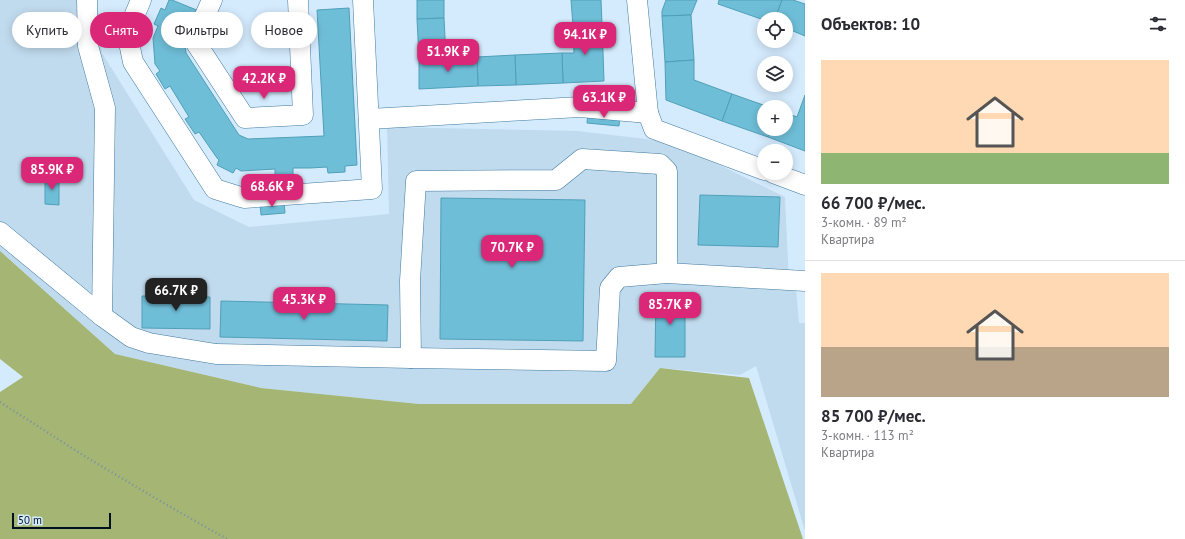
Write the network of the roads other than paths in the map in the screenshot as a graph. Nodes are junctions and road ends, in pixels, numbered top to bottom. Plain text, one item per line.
1 (87, 0) edge
2 (141, 0) edge
3 (212, 0) edge
4 (298, 0) edge
5 (363, 0) edge
6 (637, 0) edge
7 (648, 113) junction
8 (369, 118) junction
9 (757, 167) edge
10 (792, 180) edge
11 (805, 185) edge
12 (0, 232) edge
13 (667, 273) junction
14 (805, 281) edge
15 (102, 316) junction
16 (411, 358) junction

1 - 15 lane
2 - 8 lane
3 - 4 lane
5 - 8 lane
6 - 7 lane
7 - 8 lane
7 - 9 lane
10 - 11 lane
12 - 15 lane
13 - 14 lane
13 - 16 lane
13 - 16 lane
15 - 16 lane

